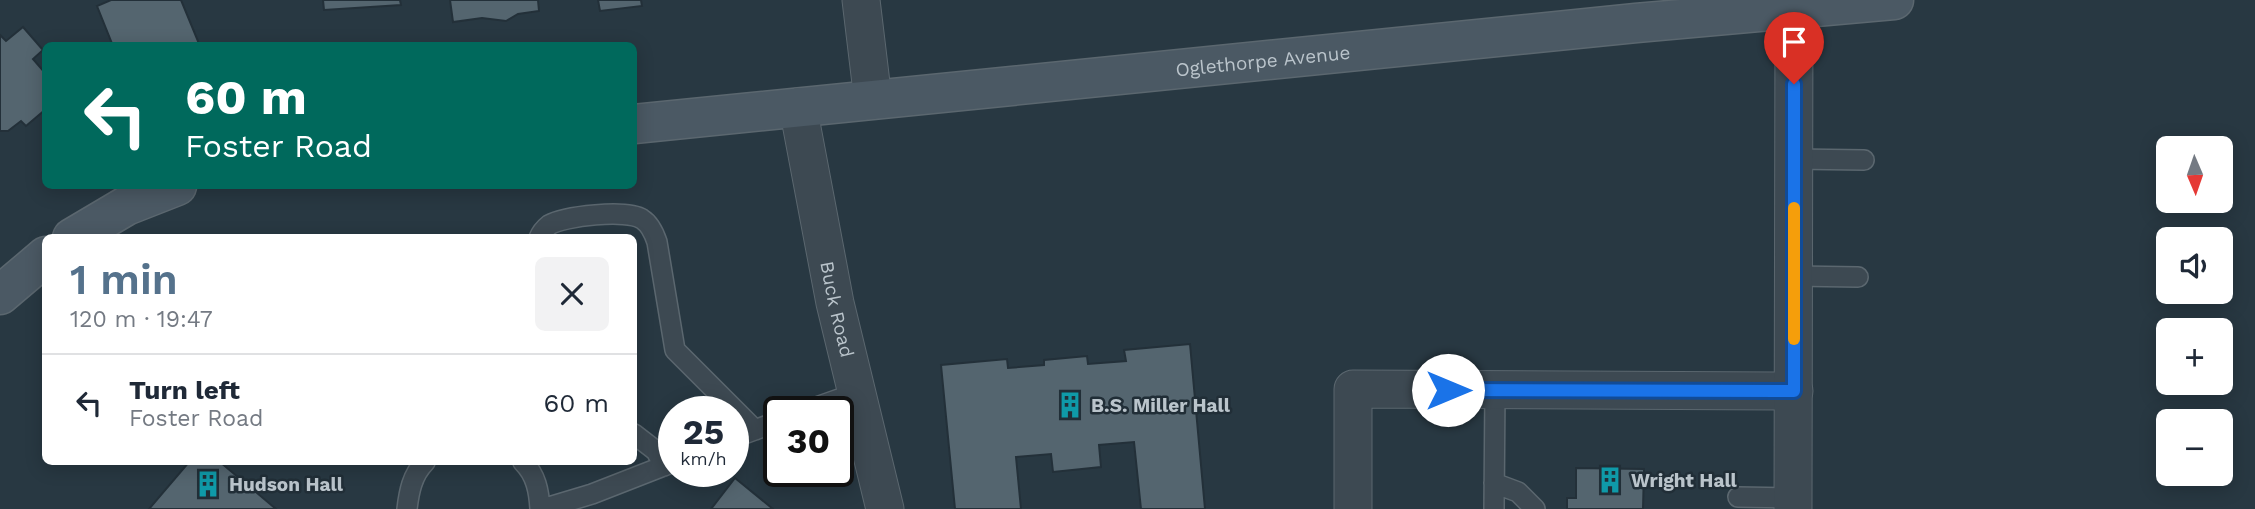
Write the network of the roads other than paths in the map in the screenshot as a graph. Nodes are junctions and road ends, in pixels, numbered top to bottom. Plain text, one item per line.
1 (861, 0) edge
2 (1894, 0) edge
3 (1794, 9) junction
4 (1636, 11) edge
5 (873, 100) junction
6 (798, 107) junction
7 (637, 124) edge
8 (1794, 159) junction
9 (1864, 160) dead end
10 (169, 189) edge
11 (79, 234) edge
12 (542, 234) edge
13 (42, 258) edge
14 (1794, 276) junction
15 (1858, 277) dead end
16 (0, 295) edge
17 (1495, 390) junction
18 (1794, 391) junction
19 (856, 393) junction
20 (848, 396) edge
21 (763, 426) edge
22 (755, 429) junction
23 (749, 431) edge
24 (637, 437) edge
25 (658, 453) edge
26 (422, 465) edge
27 (526, 465) edge
28 (658, 467) edge
29 (1494, 483) junction
30 (1738, 497) dead end
31 (1794, 503) edge
32 (407, 509) edge
33 (541, 509) edge
34 (885, 509) edge
35 (1353, 509) edge
36 (1494, 509) edge
37 (1535, 509) edge

1 - 5 street
2 - 3 main road, Oglethorpe Avenue
3 - 4 main road, Oglethorpe Avenue
3 - 8 street
4 - 5 main road, Oglethorpe Avenue
5 - 6 main road, Oglethorpe Avenue
6 - 7 main road, Oglethorpe Avenue
6 - 19 street, Buck Road
8 - 9 lane
8 - 14 street
10 - 11 main road
12 - 22 lane
13 - 16 main road
14 - 15 lane
14 - 18 street
17 - 18 street
17 - 29 lane
17 - 35 street
18 - 31 street
19 - 20 lane
19 - 34 street, Buck Road
21 - 22 lane
22 - 23 lane
24 - 25 lane
26 - 32 lane
27 - 33 lane
28 - 33 lane
29 - 36 lane
29 - 37 lane
30 - 31 lane

